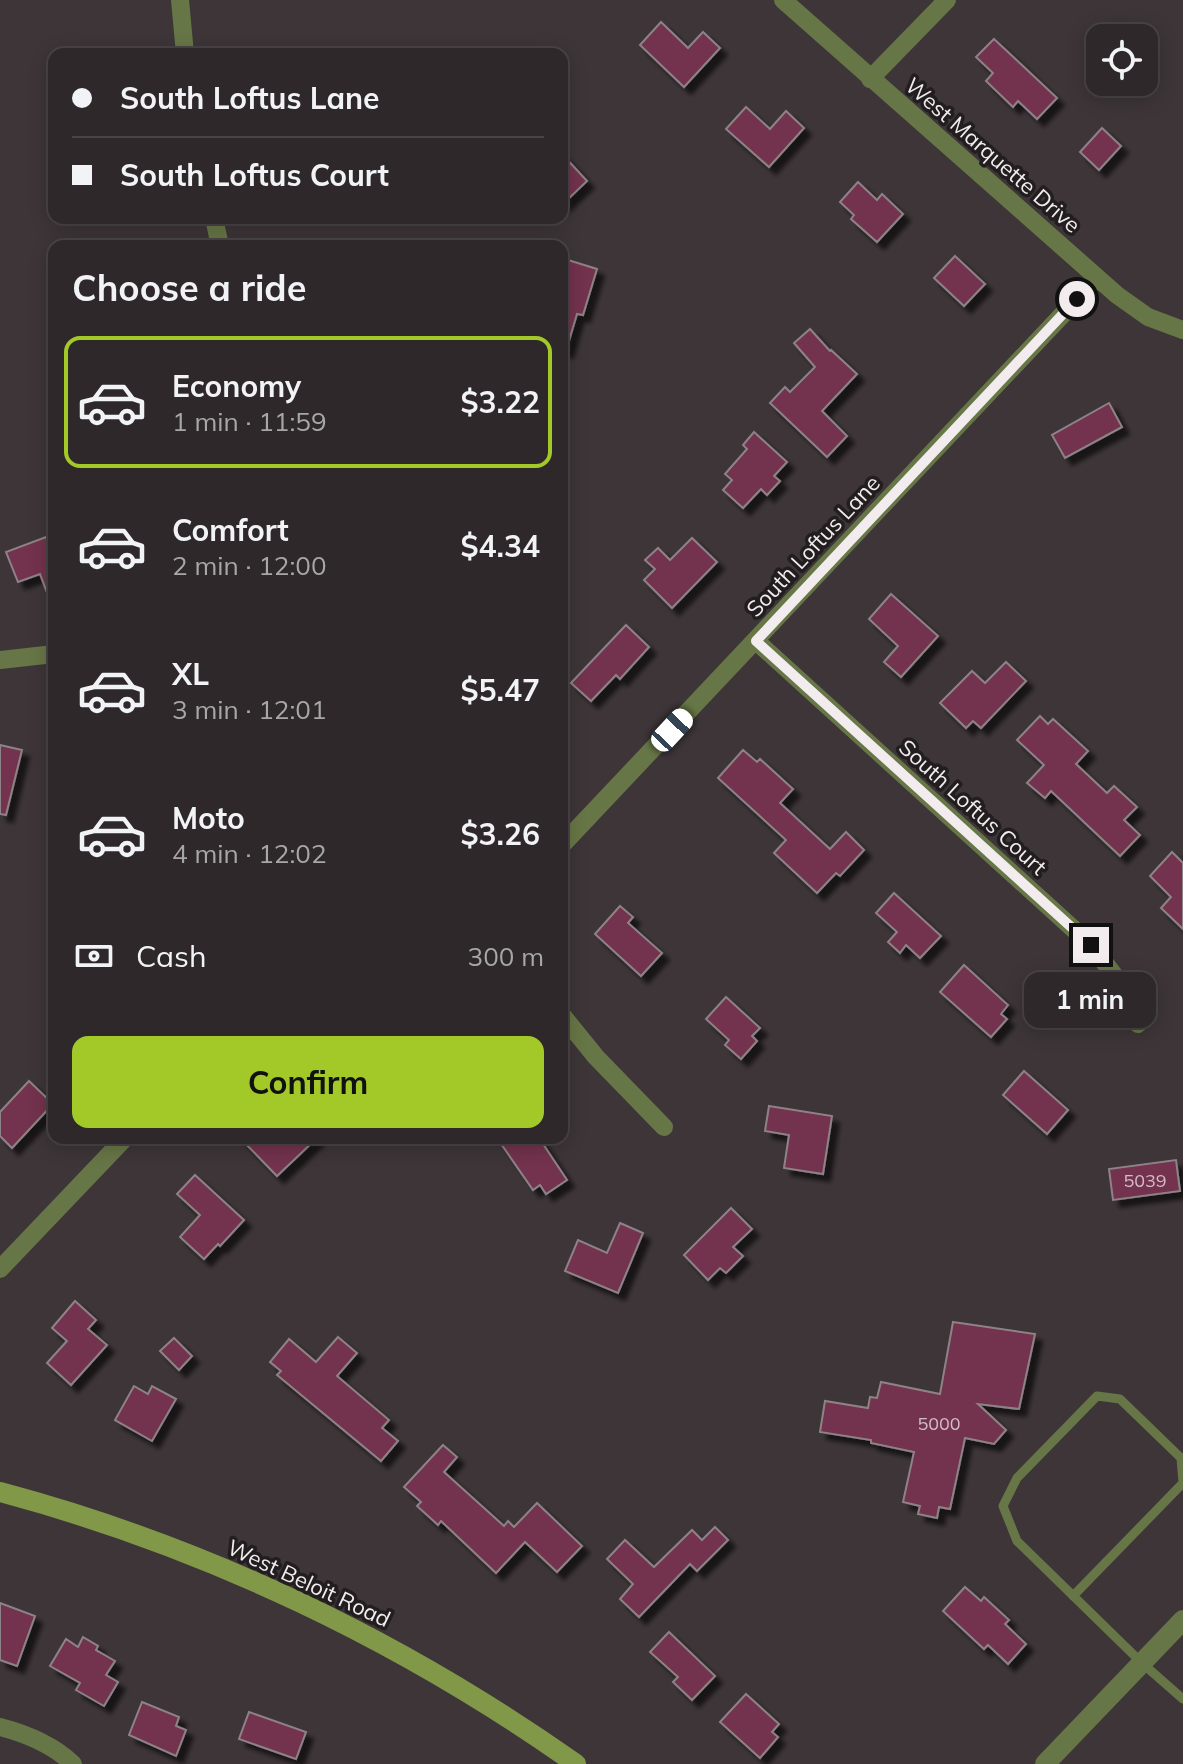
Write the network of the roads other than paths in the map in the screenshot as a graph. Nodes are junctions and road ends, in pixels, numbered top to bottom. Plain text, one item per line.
1 (180, 0) edge
2 (783, 0) edge
3 (947, 0) edge
4 (184, 48) edge
5 (870, 79) junction
6 (1097, 278) junction
7 (1183, 330) edge
8 (756, 641) junction
9 (48, 655) edge
10 (0, 660) edge
11 (568, 839) edge
12 (568, 1022) edge
13 (1138, 1024) dead end
14 (664, 1127) dead end
15 (119, 1144) edge
16 (0, 1269) edge
17 (0, 1492) edge
18 (1073, 1596) junction
19 (1183, 1620) edge
20 (1142, 1663) junction
21 (1183, 1699) edge
22 (0, 1727) edge
23 (73, 1764) edge
24 (576, 1764) edge
25 (1045, 1764) edge

1 - 4 street
2 - 5 street, West Marquette Drive
3 - 5 street
5 - 6 street, West Marquette Drive
6 - 7 street, West Marquette Drive
6 - 8 street, South Loftus Lane
8 - 11 street, South Loftus Lane
8 - 13 street, South Loftus Court
9 - 10 street
12 - 14 street
15 - 16 street
17 - 24 main road, West Beloit Road
18 - 18 lane
18 - 20 lane
19 - 20 street
20 - 21 lane
20 - 25 street
22 - 23 street

